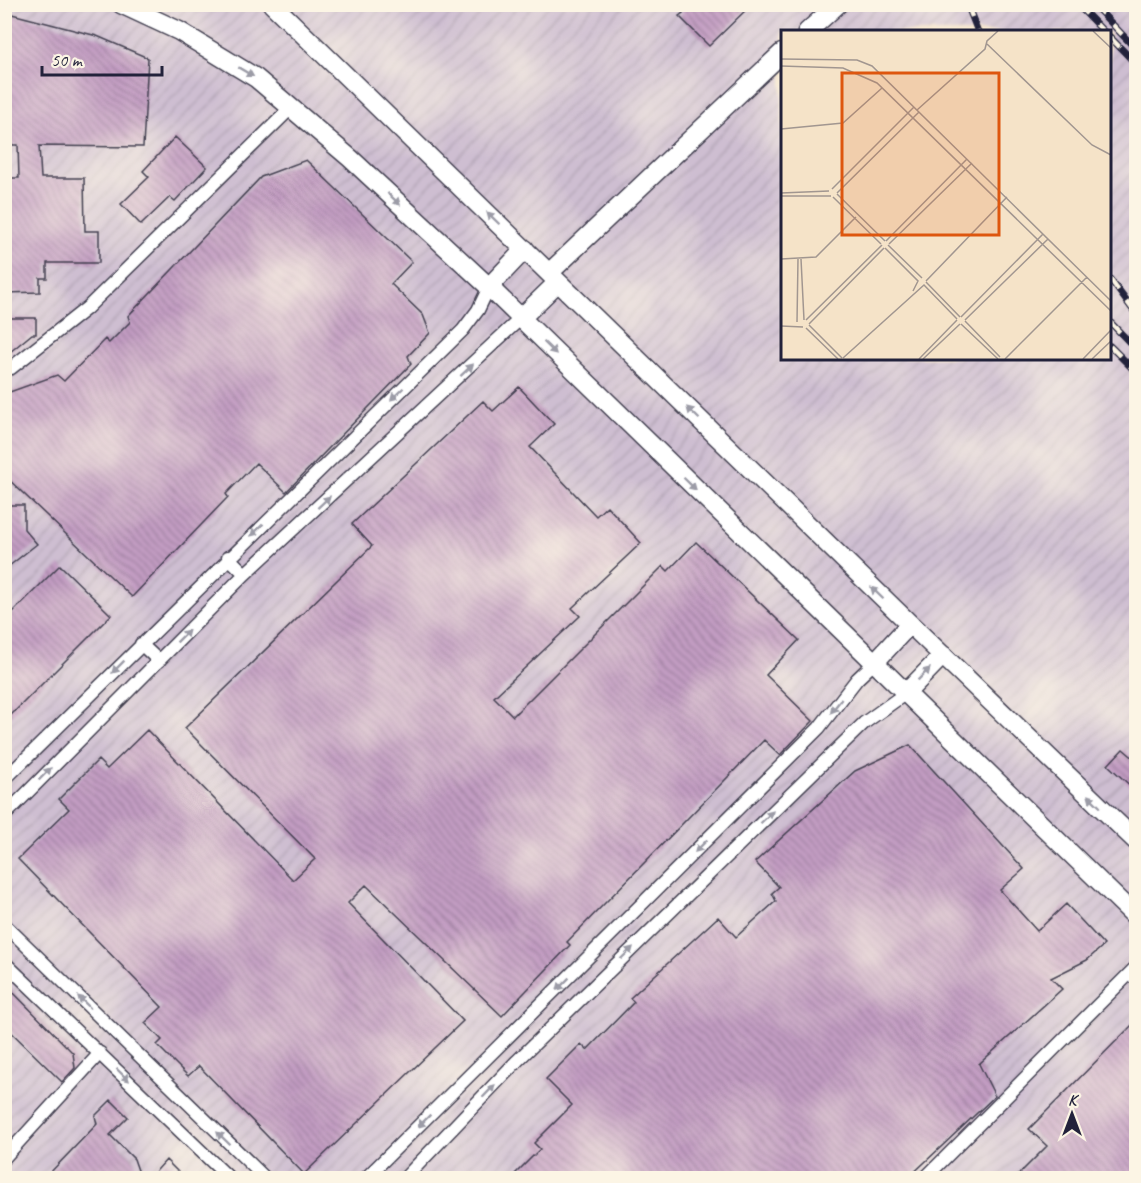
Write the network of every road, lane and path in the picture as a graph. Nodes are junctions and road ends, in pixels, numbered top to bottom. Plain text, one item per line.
1 (121, 4) edge
2 (272, 4) edge
3 (838, 4) edge
4 (147, 10) edge
5 (809, 30) edge
6 (781, 55) edge
7 (292, 107) junction
8 (525, 249) junction
9 (554, 277) junction
10 (489, 287) junction
11 (520, 319) junction
12 (4, 370) edge
13 (228, 557) junction
14 (245, 574) junction
15 (909, 624) junction
16 (141, 644) junction
17 (943, 655) junction
18 (159, 661) junction
19 (874, 662) junction
20 (906, 693) junction
21 (4, 780) edge
22 (4, 816) edge
23 (1137, 841) edge
24 (1137, 917) edge
25 (4, 924) edge
26 (4, 962) edge
27 (1137, 967) edge
28 (502, 1045) junction
29 (100, 1053) junction
30 (517, 1061) junction
31 (4, 1158) edge
32 (229, 1179) edge
33 (265, 1179) edge
34 (366, 1179) edge
35 (405, 1179) edge
36 (925, 1179) edge

1 - 4 street
8 -> 2 street
3 - 5 street
4 -> 7 street
6 - 9 street
7 -> 10 street
7 - 12 street
8 - 9 street
8 - 10 street
9 - 11 street
15 -> 9 street
10 - 11 street
10 -> 13 street
14 -> 11 street
11 -> 19 street
13 - 14 street
13 - 16 street
18 -> 14 street
15 - 17 street
15 - 19 street
16 - 18 street
16 -> 21 street
20 -> 17 street
23 -> 17 street
22 -> 18 street
19 - 20 street
19 -> 28 street
20 - 24 street
30 -> 20 street
33 -> 25 street
26 - 29 street
27 - 36 street
28 - 30 street
28 -> 34 street
29 - 31 street
29 -> 32 street
35 -> 30 street

